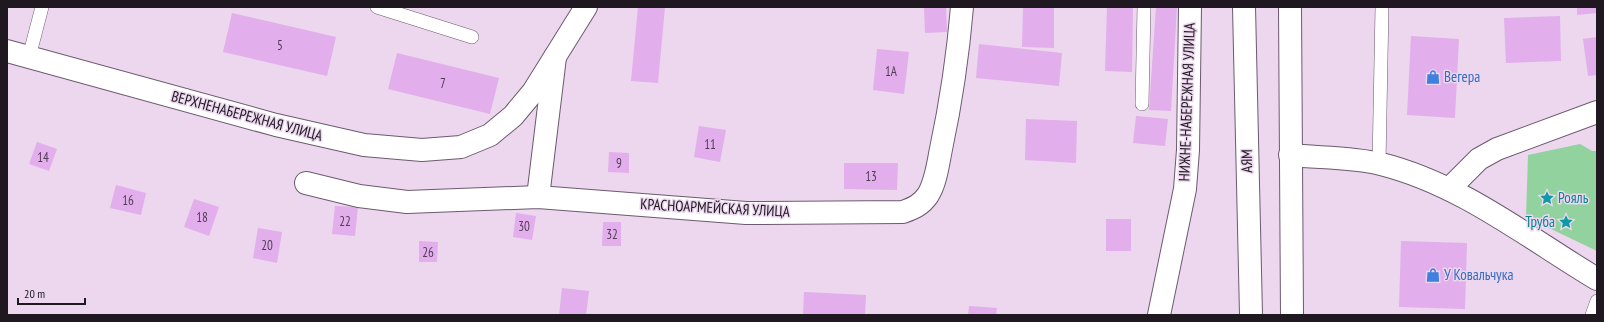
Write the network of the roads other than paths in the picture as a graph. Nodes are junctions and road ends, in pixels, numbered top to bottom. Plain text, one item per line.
1 (42, 7) edge
2 (377, 7) edge
3 (586, 7) edge
4 (962, 7) edge
5 (1144, 7) edge
6 (1190, 7) edge
7 (1244, 7) edge
8 (1290, 7) edge
9 (1382, 7) edge
10 (472, 37) dead end
11 (7, 50) edge
12 (29, 57) junction
13 (555, 57) junction
14 (1142, 104) dead end
15 (1597, 112) edge
16 (1290, 155) junction
17 (1380, 164) junction
18 (306, 183) dead end
19 (1449, 189) junction
20 (538, 197) junction
21 (1597, 279) edge
22 (1597, 301) edge
23 (1159, 315) edge
24 (1250, 315) edge
25 (1292, 315) edge
26 (1592, 315) edge

1 - 12 lane
2 - 10 lane
3 - 13 main road
4 - 20 main road, КРАСНОАРМЕЙСКАЯ УЛИЦА
5 - 14 lane
6 - 23 main road, НИЖНЕ-НАБЕРЕЖНАЯ УЛИЦА
7 - 24 main road, АЯМ
8 - 16 main road
9 - 17 lane
11 - 12 main road, ВЕРХНЕНАБЕРЕЖНАЯ УЛИЦА
12 - 13 main road, ВЕРХНЕНАБЕРЕЖНАЯ УЛИЦА
13 - 20 main road
15 - 19 main road
16 - 17 main road
16 - 25 main road
17 - 19 main road
18 - 20 main road, КРАСНОАРМЕЙСКАЯ УЛИЦА
19 - 21 main road
22 - 26 lane

